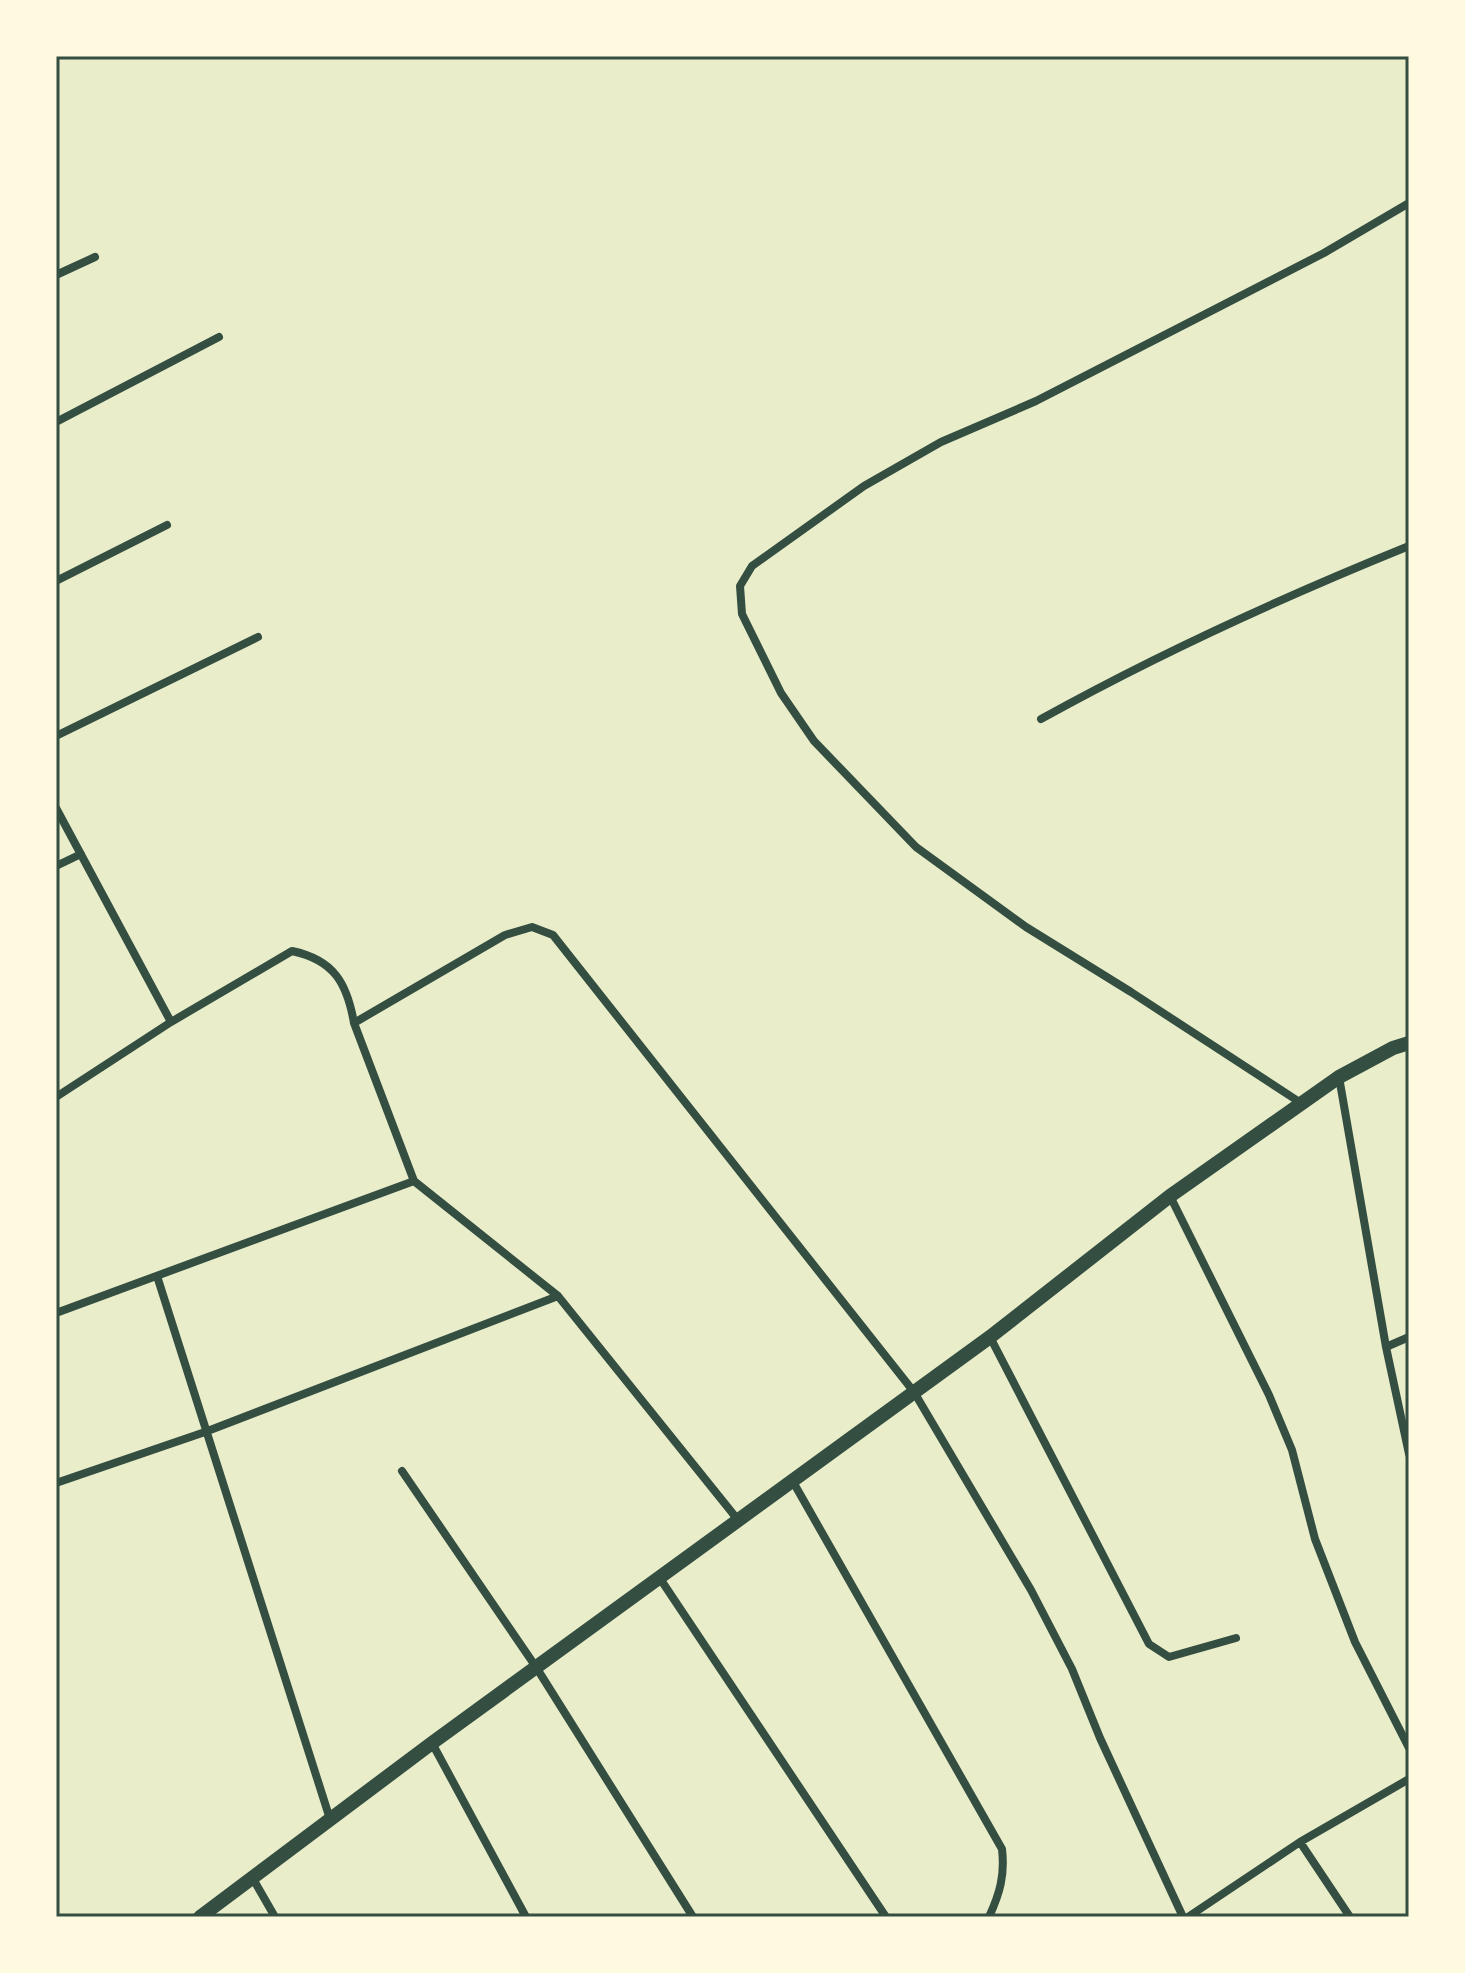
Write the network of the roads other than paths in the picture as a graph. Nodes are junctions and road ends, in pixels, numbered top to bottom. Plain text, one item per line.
1 (1409, 203) edge
2 (95, 257) dead end
3 (56, 275) edge
4 (219, 337) dead end
5 (56, 422) edge
6 (167, 525) dead end
7 (1409, 546) edge
8 (56, 581) edge
9 (258, 637) dead end
10 (1041, 719) dead end
11 (56, 736) edge
12 (56, 808) edge
13 (81, 854) junction
14 (56, 866) edge
15 (171, 1022) junction
16 (354, 1023) junction
17 (1409, 1043) edge
18 (1339, 1077) junction
19 (56, 1097) edge
20 (1302, 1104) junction
21 (414, 1181) junction
22 (1170, 1196) junction
23 (157, 1276) junction
24 (558, 1296) junction
25 (56, 1313) edge
26 (990, 1337) junction
27 (1409, 1337) edge
28 (1386, 1347) junction
29 (914, 1392) junction
30 (205, 1432) junction
31 (1409, 1454) edge
32 (402, 1471) dead end
33 (792, 1480) junction
34 (56, 1483) edge
35 (738, 1520) junction
36 (659, 1577) junction
37 (1236, 1638) dead end
38 (536, 1667) junction
39 (432, 1743) junction
40 (1409, 1748) edge
41 (1409, 1779) edge
42 (330, 1819) junction
43 (1300, 1842) junction
44 (251, 1876) junction
45 (200, 1917) edge
46 (275, 1917) edge
47 (526, 1917) edge
48 (693, 1917) edge
49 (886, 1917) edge
50 (989, 1917) edge
51 (1185, 1917) edge
52 (1350, 1917) edge

1 - 20 street
2 - 3 street
4 - 5 street
6 - 8 street
7 - 10 street
9 - 11 street
12 - 13 street
13 - 14 street
13 - 15 street
15 - 16 street
15 - 19 street
16 - 21 street
16 - 29 street
17 - 18 street
18 - 20 street
18 - 28 street
20 - 22 street
21 - 23 street
21 - 24 street
22 - 26 street
22 - 40 street
23 - 25 street
23 - 30 street
24 - 30 street
24 - 35 street
26 - 29 street
26 - 37 street
27 - 28 street
28 - 31 street
29 - 33 street
29 - 51 street
30 - 34 street
30 - 42 street
32 - 38 street
33 - 35 street
33 - 50 street
35 - 36 street
36 - 38 street
36 - 49 street
38 - 39 street
38 - 48 street
39 - 42 street
39 - 47 street
41 - 43 street
42 - 44 street
43 - 51 street
43 - 52 street
44 - 45 street
44 - 46 street

